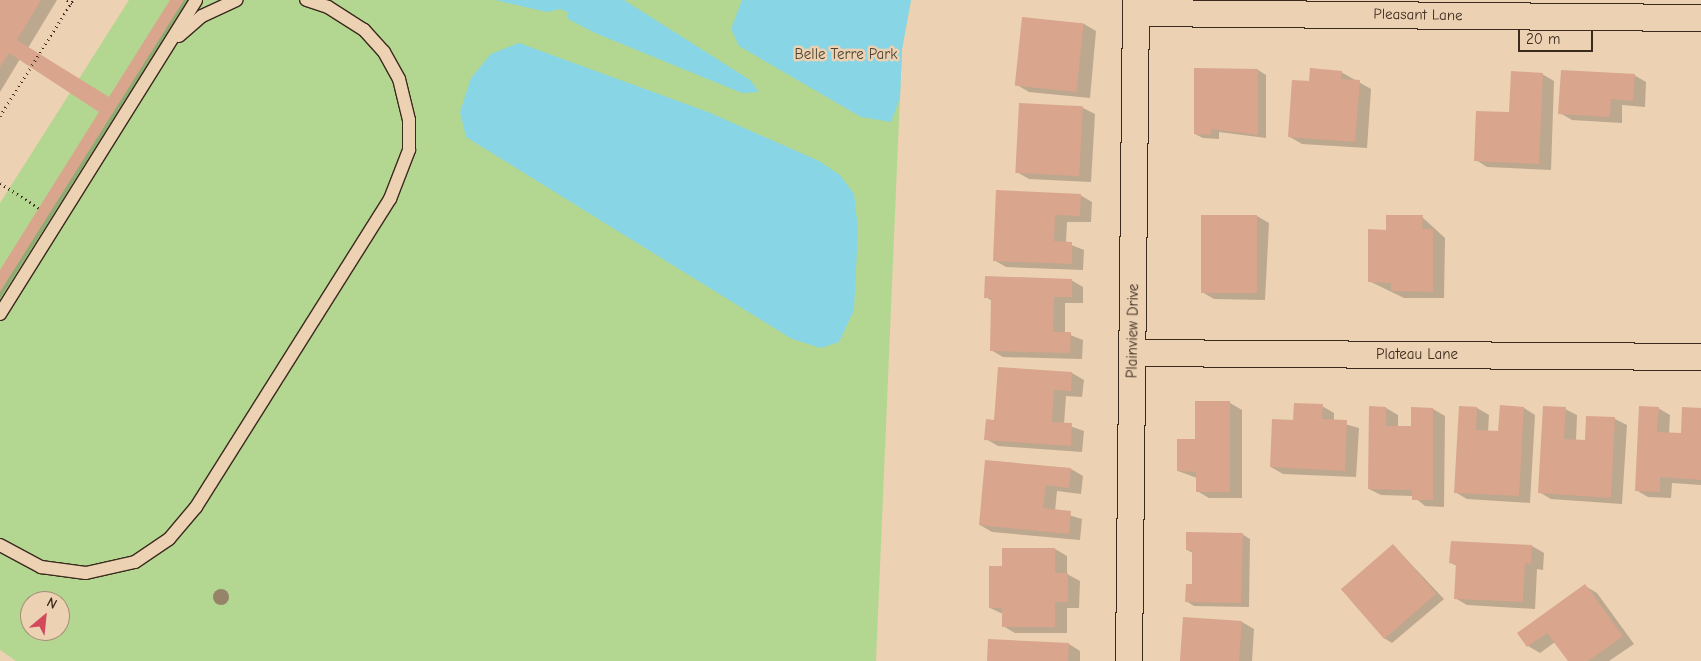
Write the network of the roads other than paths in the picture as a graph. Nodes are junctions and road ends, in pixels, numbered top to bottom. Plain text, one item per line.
1 (196, 0) edge
2 (236, 0) edge
3 (306, 0) edge
4 (1136, 6) edge
5 (1701, 18) edge
6 (161, 56) junction
7 (0, 314) edge
8 (1132, 353) junction
9 (1701, 357) edge
10 (0, 545) edge
11 (1129, 661) edge

1 - 6 lane
2 - 6 lane
3 - 10 lane
4 - 5 street, Pleasant Lane
4 - 8 street, Plainview Drive
6 - 7 lane
8 - 9 street, Plateau Lane
8 - 11 street, Plainview Drive

